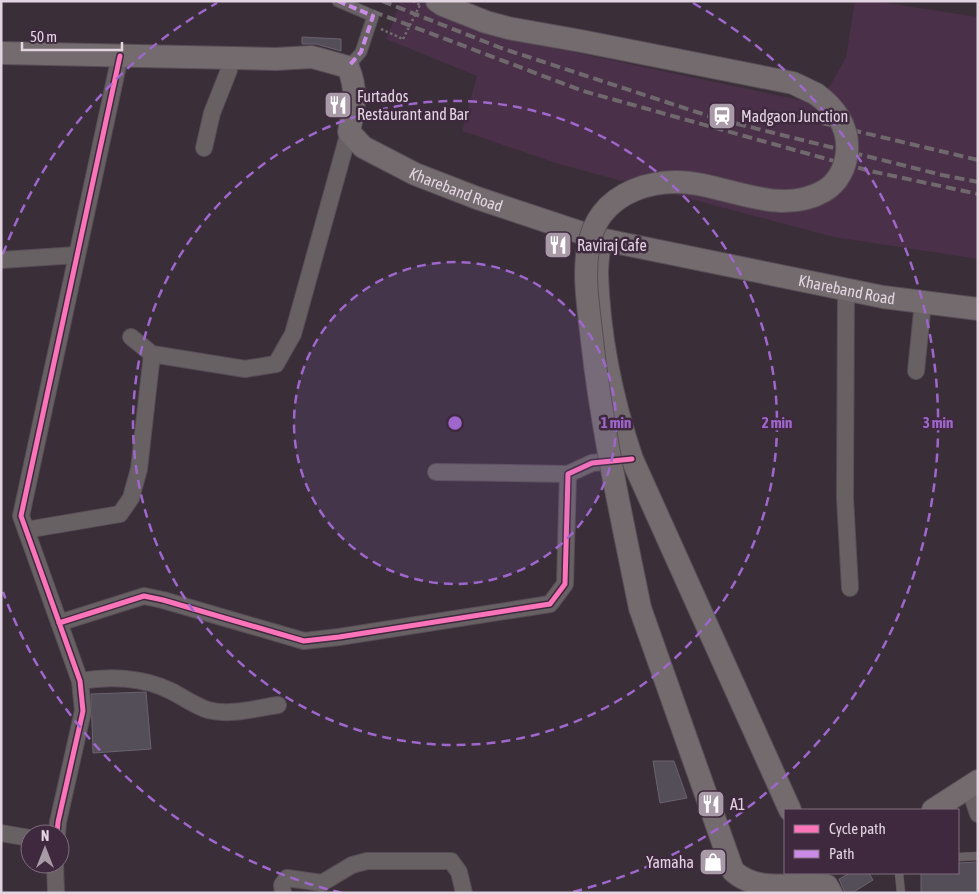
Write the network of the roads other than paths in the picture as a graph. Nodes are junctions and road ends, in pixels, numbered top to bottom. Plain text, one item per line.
1 (338, 1) edge
2 (429, 3) edge
3 (1, 53) edge
4 (120, 56) junction
5 (229, 58) junction
6 (348, 67) junction
7 (349, 132) junction
8 (204, 148) dead end
9 (600, 239) junction
10 (77, 255) junction
11 (1, 260) edge
12 (846, 290) junction
13 (923, 302) junction
14 (978, 309) edge
15 (131, 337) dead end
16 (152, 354) junction
17 (916, 371) dead end
18 (632, 459) junction
19 (436, 472) dead end
20 (568, 474) junction
21 (26, 530) junction
22 (850, 588) dead end
23 (59, 623) junction
24 (80, 681) junction
25 (278, 705) dead end
26 (973, 784) edge
27 (790, 809) edge
28 (935, 809) edge
29 (978, 814) edge
30 (58, 824) edge
31 (1, 833) edge
32 (20, 836) edge
33 (978, 856) edge
34 (959, 857) edge
35 (55, 874) edge
36 (899, 874) edge
37 (829, 881) edge
38 (56, 893) edge
39 (283, 893) edge
40 (464, 893) edge
41 (901, 893) edge

1 - 6 street
2 - 37 main road, bridge
3 - 4 main road
4 - 5 main road
4 - 10 street
5 - 6 main road
5 - 8 street
6 - 7 main road
7 - 9 main road, Khareband Road
7 - 16 street
9 - 12 main road, Khareband Road
9 - 18 main road
10 - 11 street
10 - 21 street
12 - 13 main road, Khareband Road
12 - 22 street
13 - 14 main road, Khareband Road
13 - 17 street
15 - 16 street
16 - 21 street
18 - 20 street
18 - 27 main road
19 - 20 street
20 - 23 street
21 - 23 street
23 - 24 street
24 - 25 street
24 - 30 street
26 - 28 main road
26 - 29 street
31 - 32 street
33 - 34 lane
35 - 38 street
36 - 41 lane
39 - 40 street

